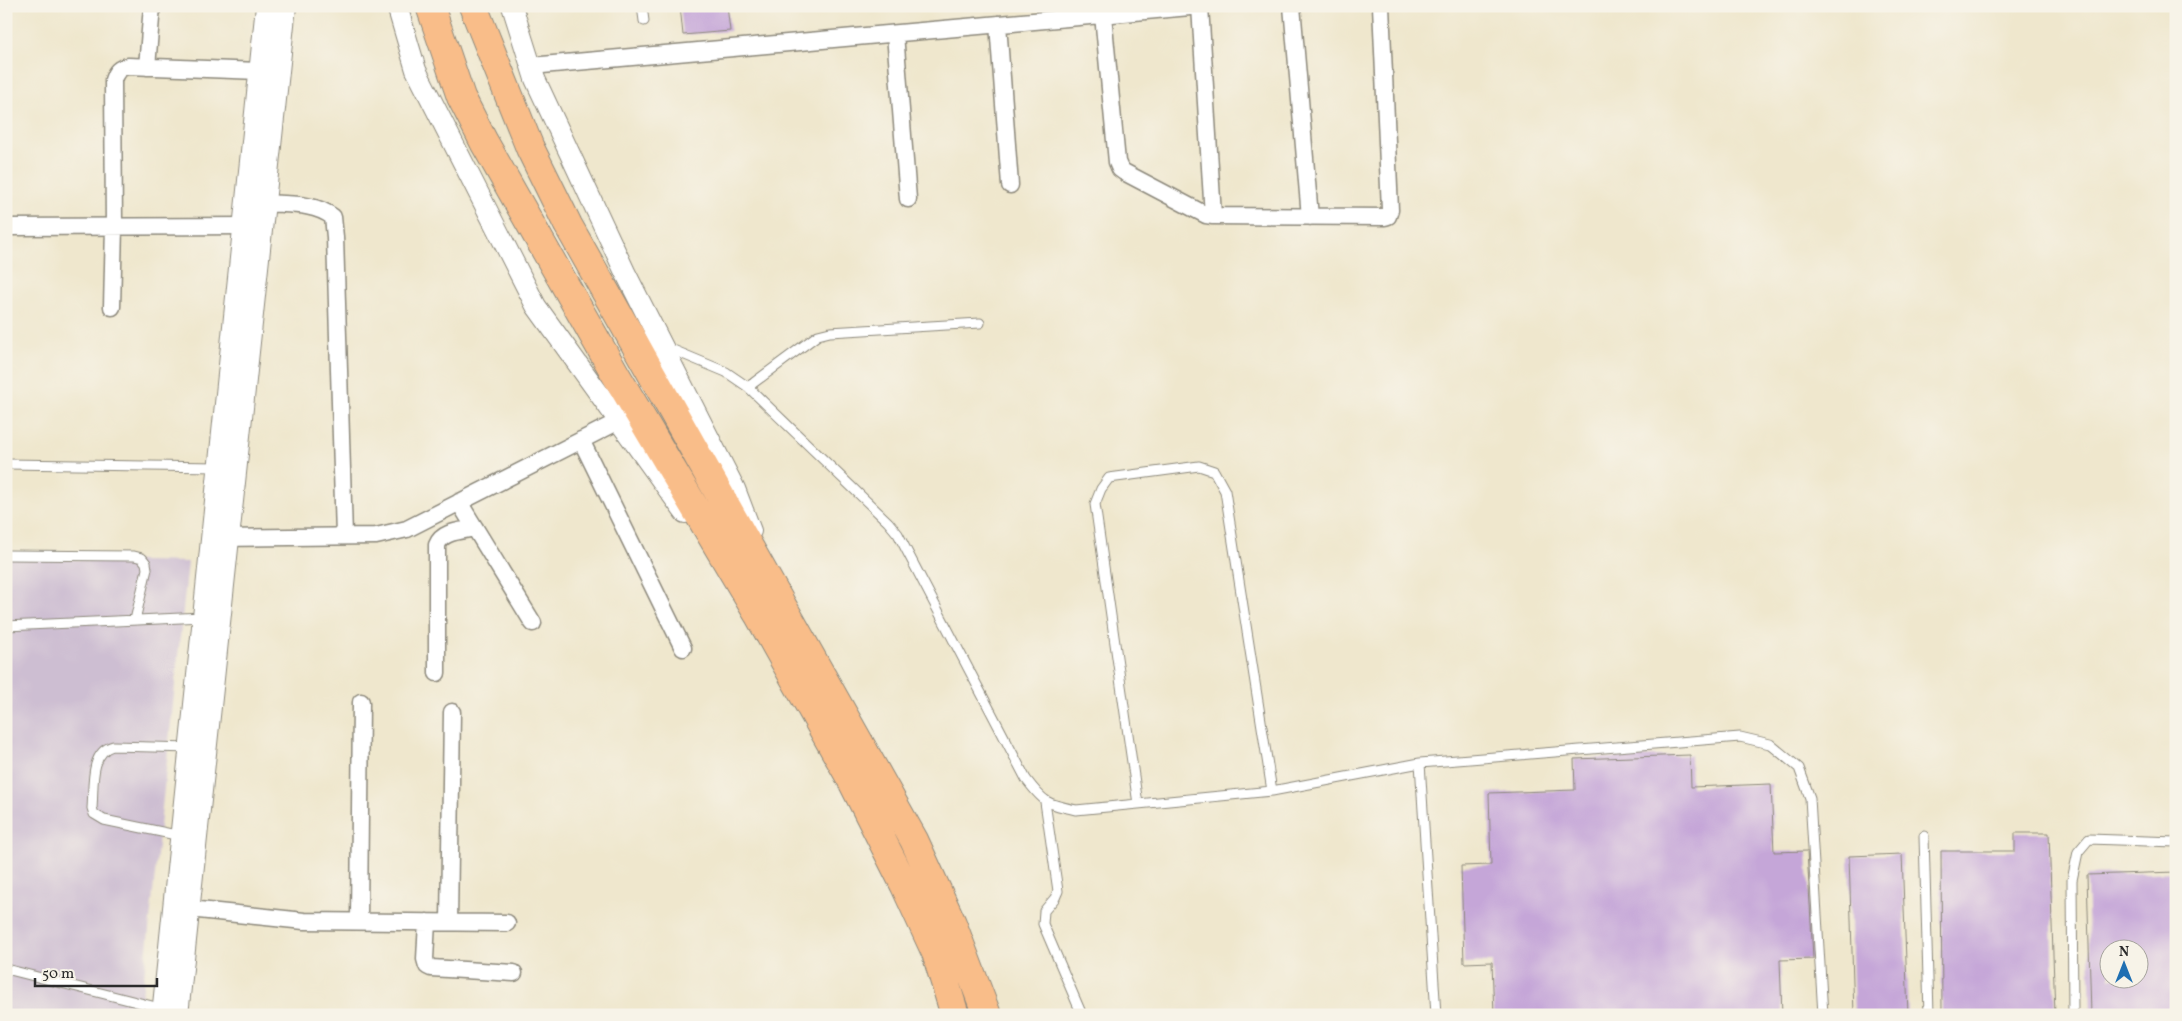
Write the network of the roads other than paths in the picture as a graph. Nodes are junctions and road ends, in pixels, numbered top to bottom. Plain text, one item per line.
1 (152, 6) edge
2 (266, 6) edge
3 (286, 6) edge
4 (397, 6) edge
5 (430, 6) edge
6 (473, 6) edge
7 (512, 6) edge
8 (642, 6) edge
9 (1200, 6) edge
10 (1292, 6) edge
11 (1381, 6) edge
12 (1103, 15) junction
13 (644, 20) dead end
14 (998, 24) junction
15 (895, 34) junction
16 (531, 66) junction
17 (147, 67) junction
18 (259, 71) junction
19 (1010, 185) dead end
20 (908, 198) dead end
21 (264, 203) junction
22 (1212, 216) junction
23 (1310, 217) junction
24 (114, 226) junction
25 (252, 226) junction
26 (6, 227) edge
27 (112, 307) dead end
28 (980, 324) dead end
29 (662, 345) junction
30 (748, 387) junction
31 (619, 421) junction
32 (581, 440) junction
33 (6, 464) edge
34 (227, 467) junction
35 (459, 502) junction
36 (475, 528) junction
37 (344, 536) junction
38 (219, 538) junction
39 (6, 555) edge
40 (767, 606) junction
41 (211, 616) junction
42 (135, 620) junction
43 (533, 622) dead end
44 (6, 626) edge
45 (683, 648) dead end
46 (437, 673) dead end
47 (361, 702) dead end
48 (452, 712) dead end
49 (198, 748) junction
50 (1420, 763) junction
51 (1272, 791) junction
52 (1045, 802) junction
53 (1138, 804) junction
54 (1924, 836) dead end
55 (189, 838) junction
56 (2176, 842) edge
57 (182, 921) junction
58 (359, 921) junction
59 (428, 922) junction
60 (449, 922) junction
61 (507, 923) dead end
62 (6, 970) edge
63 (514, 973) dead end
64 (170, 1013) edge
65 (955, 1015) edge
66 (987, 1015) edge
67 (1082, 1015) edge
68 (1436, 1015) edge
69 (1824, 1015) edge
70 (1929, 1015) edge
71 (2073, 1015) edge

1 - 17 street
2 - 18 street
3 - 21 street
4 - 31 street
5 - 40 highway
6 - 40 highway
7 - 16 street
8 - 13 lane
9 - 12 street
9 - 22 street
10 - 23 street
11 - 23 street
12 - 14 street
12 - 22 street
14 - 15 street
14 - 19 street
15 - 16 street
15 - 20 street
16 - 29 street
17 - 18 street
17 - 24 street
18 - 25 street
21 - 25 street
21 - 37 street
22 - 23 street
24 - 25 street
24 - 26 street
24 - 27 street
25 - 34 street
28 - 30 lane
29 - 30 lane
29 - 40 street
30 - 52 lane
31 - 32 street
31 - 40 street
32 - 35 street
32 - 45 street
33 - 34 lane
34 - 38 street
35 - 36 street
35 - 37 street
36 - 43 street
36 - 46 street
37 - 38 street
38 - 41 street
39 - 42 lane
40 - 65 highway
40 - 66 highway
41 - 42 lane
41 - 49 street
42 - 44 lane
47 - 58 street
48 - 60 street
49 - 55 street
49 - 55 lane
50 - 51 lane
50 - 68 lane
50 - 69 lane
51 - 53 lane
51 - 53 lane
52 - 53 lane
52 - 67 lane
54 - 70 lane
55 - 57 street
56 - 71 lane
57 - 58 street
57 - 64 street
58 - 59 street
59 - 60 street
59 - 63 street
60 - 61 street
62 - 64 lane

